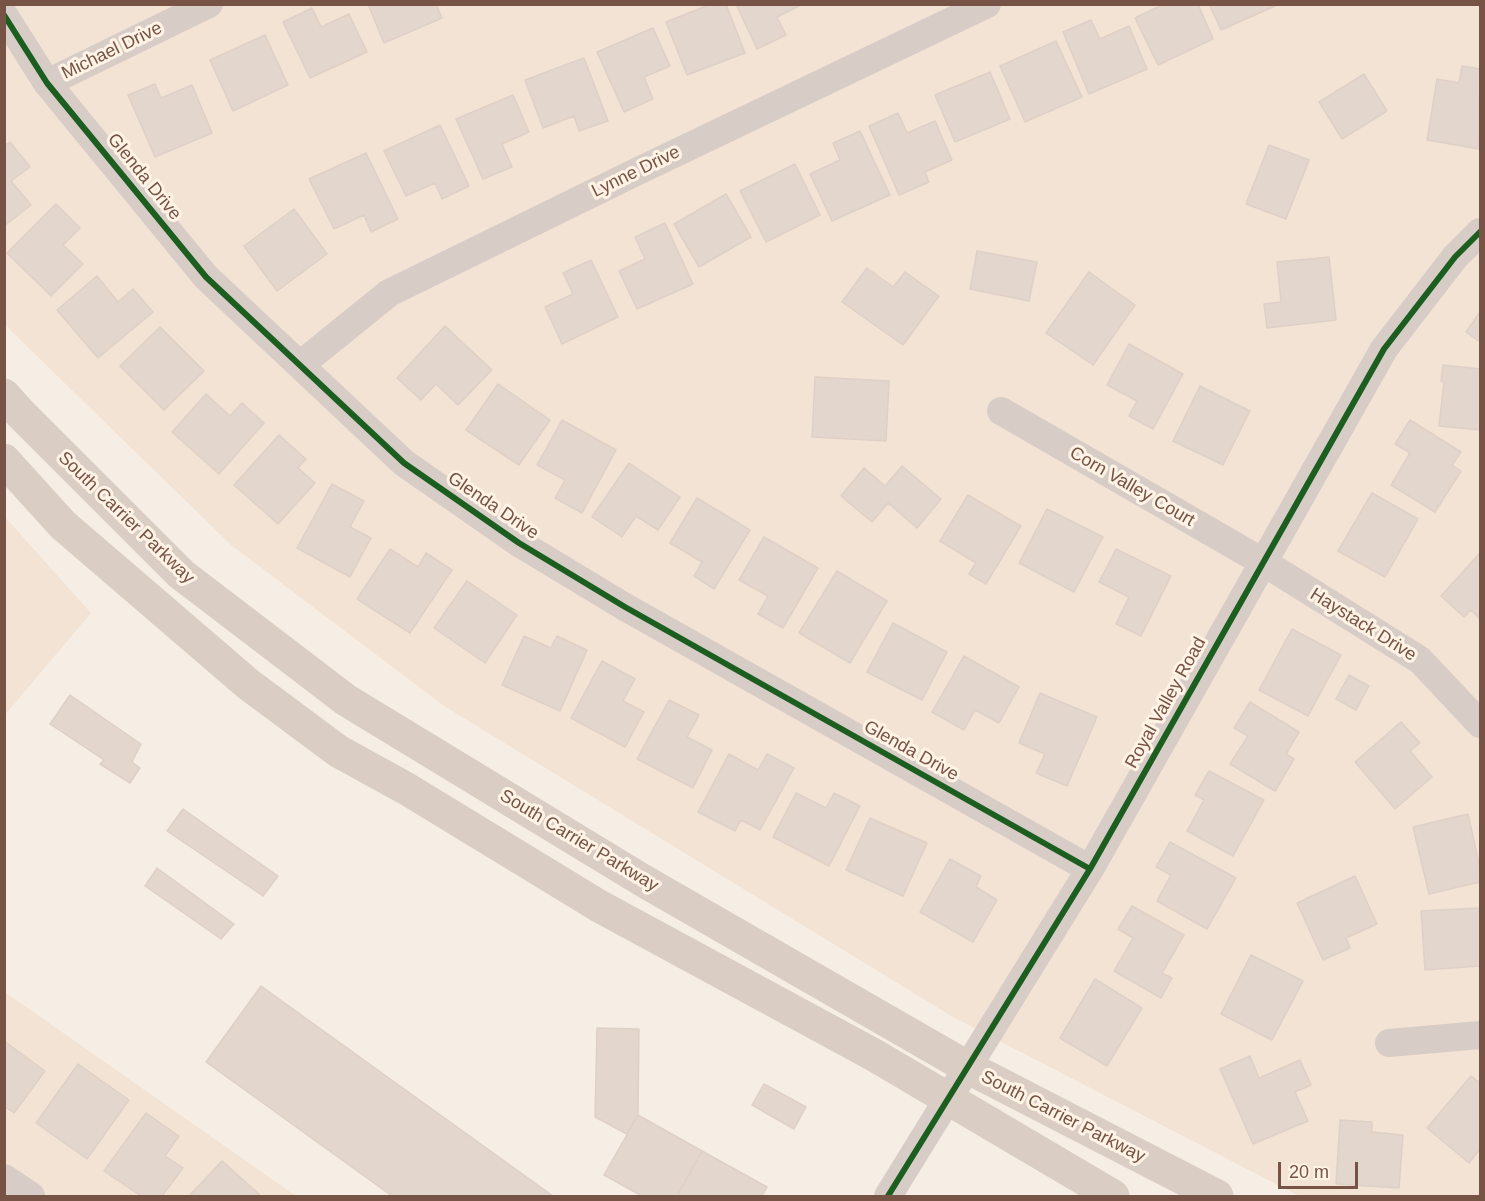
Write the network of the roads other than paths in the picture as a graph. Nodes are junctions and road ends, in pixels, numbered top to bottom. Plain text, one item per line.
1 (210, 4) edge
2 (987, 4) edge
3 (4, 15) edge
4 (47, 83) junction
5 (1480, 232) edge
6 (300, 364) junction
7 (4, 395) edge
8 (1001, 411) dead end
9 (4, 460) edge
10 (1263, 562) junction
11 (181, 574) junction
12 (154, 604) junction
13 (1480, 724) edge
14 (1090, 870) junction
15 (1480, 1035) edge
16 (1389, 1043) dead end
17 (967, 1067) junction
18 (947, 1099) junction
19 (4, 1178) edge
20 (31, 1197) edge
21 (888, 1197) edge
22 (1113, 1197) edge
23 (1217, 1197) edge

1 - 4 street, Michael Drive
2 - 6 street, Lynne Drive
3 - 4 street, Glenda Drive
4 - 6 street, Glenda Drive
5 - 10 street, Royal Valley Road
6 - 14 street, Glenda Drive
7 - 11 main road, South Carrier Parkway
8 - 10 street, Corn Valley Court
9 - 12 main road
10 - 13 street, Haystack Drive
10 - 14 street, Royal Valley Road
11 - 12 main road
11 - 17 main road, South Carrier Parkway
12 - 18 main road
14 - 17 street, Royal Valley Road
15 - 16 street
17 - 18 street, Royal Valley Road
17 - 23 main road, South Carrier Parkway
18 - 21 street, Royal Valley Road
18 - 22 main road
19 - 20 street

